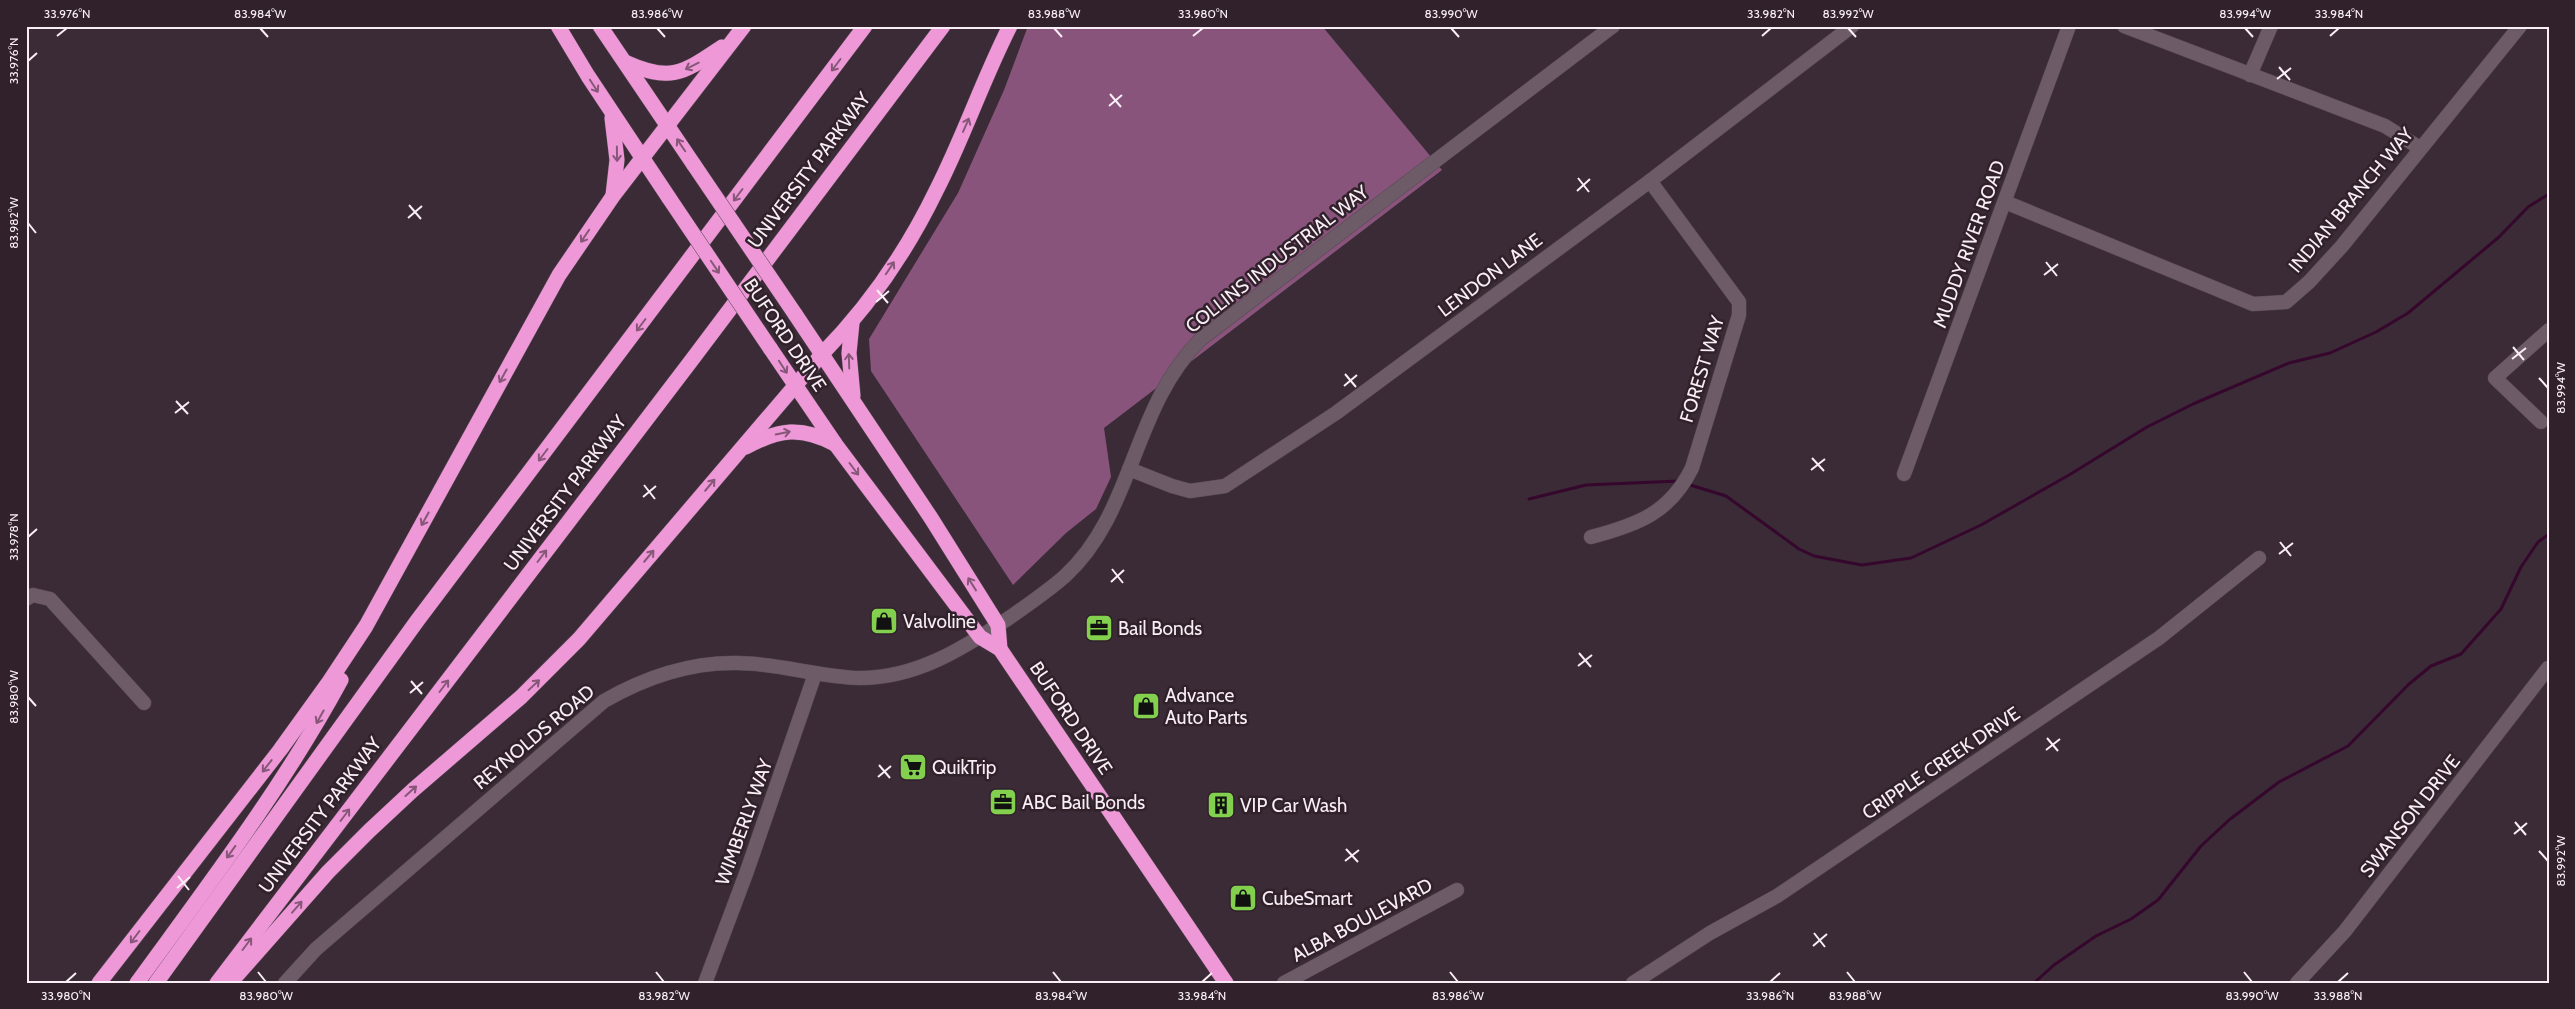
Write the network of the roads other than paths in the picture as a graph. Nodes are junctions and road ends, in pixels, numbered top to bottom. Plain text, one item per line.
1 (558, 26) edge
2 (600, 26) edge
3 (744, 26) edge
4 (865, 26) edge
5 (943, 26) edge
6 (1010, 26) edge
7 (1613, 26) edge
8 (1852, 26) edge
9 (2069, 26) edge
10 (2124, 26) edge
11 (2271, 26) edge
12 (2520, 26) edge
13 (733, 40) junction
14 (624, 61) junction
15 (2250, 75) junction
16 (611, 112) junction
17 (668, 125) junction
18 (2420, 148) junction
19 (642, 160) junction
20 (1650, 181) junction
21 (613, 196) junction
22 (2005, 202) junction
23 (852, 323) junction
24 (2549, 330) edge
25 (823, 353) junction
26 (795, 386) junction
27 (854, 400) junction
28 (2541, 422) dead end
29 (836, 444) junction
30 (738, 452) junction
31 (1129, 468) junction
32 (1904, 474) dead end
33 (1591, 537) dead end
34 (2259, 558) dead end
35 (26, 599) edge
36 (998, 625) junction
37 (366, 626) junction
38 (980, 637) junction
39 (1000, 649) junction
40 (2548, 668) edge
41 (815, 674) junction
42 (144, 703) dead end
43 (1457, 890) dead end
44 (99, 983) edge
45 (137, 983) edge
46 (156, 983) edge
47 (217, 983) edge
48 (230, 983) edge
49 (285, 983) edge
50 (705, 983) edge
51 (1226, 983) edge
52 (1284, 983) edge
53 (1633, 983) edge
54 (2297, 983) edge

1 -> 16 highway, BUFORD DRIVE
2 - 14 highway, BUFORD DRIVE
3 - 13 highway
4 -> 46 highway, UNIVERSITY PARKWAY
47 -> 5 highway, UNIVERSITY PARKWAY
23 -> 6 highway
7 - 31 street, COLLINS INDUSTRIAL WAY
8 - 20 street, LENDON LANE
9 - 22 street, MUDDY RIVER ROAD
10 - 15 street
11 - 15 street
12 - 18 street, INDIAN BRANCH WAY
13 -> 14 highway
13 - 17 highway
14 - 17 highway, BUFORD DRIVE
15 - 18 street
16 - 19 highway, BUFORD DRIVE
16 -> 21 highway
17 - 19 highway
25 -> 17 highway, BUFORD DRIVE, bridge
18 - 22 street, INDIAN BRANCH WAY
19 - 21 highway
19 -> 26 highway, BUFORD DRIVE, bridge
20 - 31 street, LENDON LANE
20 - 33 street, FOREST WAY
21 -> 37 highway
22 - 32 street, MUDDY RIVER ROAD
23 - 25 highway
27 -> 23 highway
24 - 28 street
25 - 26 highway
25 - 27 highway, BUFORD DRIVE
26 - 29 highway, BUFORD DRIVE
26 - 30 highway
36 -> 27 highway, BUFORD DRIVE
30 -> 29 highway
29 -> 38 highway, BUFORD DRIVE
48 -> 30 highway
31 - 36 street, COLLINS INDUSTRIAL WAY
34 - 53 street, CRIPPLE CREEK DRIVE
35 - 42 street
36 - 38 street, COLLINS INDUSTRIAL WAY
36 - 39 highway, BUFORD DRIVE
37 -> 44 highway
37 -> 45 highway
38 - 39 highway, BUFORD DRIVE
38 - 41 street, REYNOLDS ROAD
39 - 51 highway, BUFORD DRIVE
40 - 54 street, SWANSON DRIVE
41 - 49 street, REYNOLDS ROAD
41 - 50 street, WIMBERLY WAY
43 - 52 street, ALBA BOULEVARD

